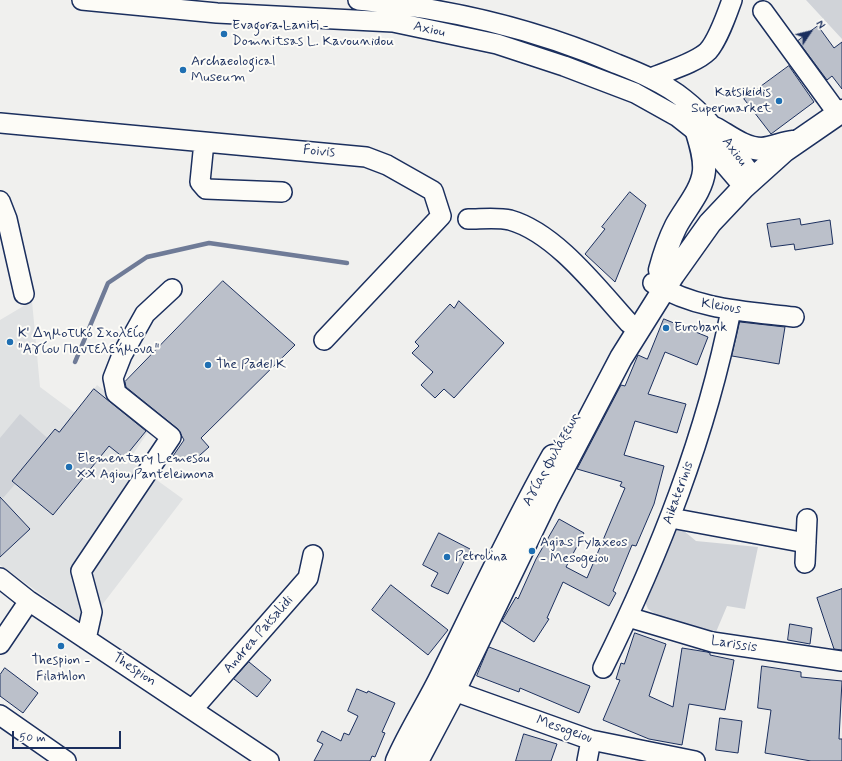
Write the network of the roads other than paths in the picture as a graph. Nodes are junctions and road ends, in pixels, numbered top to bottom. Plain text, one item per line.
1 (82, 0) edge
2 (358, 0) edge
3 (732, 0) edge
4 (763, 11) dead end
5 (651, 78) junction
6 (840, 112) edge
7 (0, 123) edge
8 (707, 130) junction
9 (204, 142) junction
10 (797, 142) junction
11 (745, 178) junction
12 (282, 192) dead end
13 (0, 201) edge
14 (468, 219) dead end
15 (3, 221) edge
16 (659, 281) junction
17 (172, 288) dead end
18 (24, 294) dead end
19 (731, 310) junction
20 (794, 317) dead end
21 (629, 323) junction
22 (324, 340) dead end
23 (671, 518) junction
24 (807, 519) dead end
25 (806, 543) junction
26 (314, 555) dead end
27 (805, 563) dead end
28 (0, 578) edge
29 (29, 601) junction
30 (628, 617) junction
31 (86, 639) junction
32 (0, 644) edge
33 (842, 661) edge
34 (603, 668) dead end
35 (446, 687) junction
36 (193, 709) junction
37 (0, 715) edge
38 (591, 740) junction
39 (242, 754) edge
40 (66, 761) edge
41 (269, 761) edge
42 (397, 761) edge
43 (417, 761) edge
44 (587, 761) edge
45 (695, 761) edge

1 - 8 street, Axiou
2 - 5 street, Axiou
3 - 5 street
4 - 6 street
5 - 8 street, Axiou
6 - 10 main road
7 - 9 street, Foivis
8 - 10 main road
8 - 11 street, Axiou
8 - 16 main road
9 - 12 street
9 - 22 street, Foivis
10 - 11 main road
11 - 16 main road, Αγίας Φυλάξεως
13 - 15 street
14 - 21 street
15 - 18 street
16 - 19 street, Kleious
16 - 21 main road, Αγίας Φυλάξεως
16 - 35 main road, Αγίας Φυλάξεως
17 - 31 street
19 - 20 street, Kleious
19 - 23 street, Aikaterinis
21 - 35 main road, Αγίας Φυλάξεως
23 - 25 street
23 - 30 street, Aikaterinis
24 - 25 street
25 - 27 street
26 - 36 street, Andrea Patsalidi
28 - 29 street, Thespion
29 - 31 street, Thespion
29 - 32 street
30 - 33 street, Larissis
30 - 34 street, Aikaterinis
31 - 36 street, Thespion
35 - 38 street, Mesogeiou
35 - 42 main road, Αγίας Φυλάξεως
35 - 43 main road, Αγίας Φυλάξεως
36 - 39 street, Thespion
37 - 40 street
38 - 44 street
38 - 45 street, Mesogeiou
39 - 41 street, Thespion

